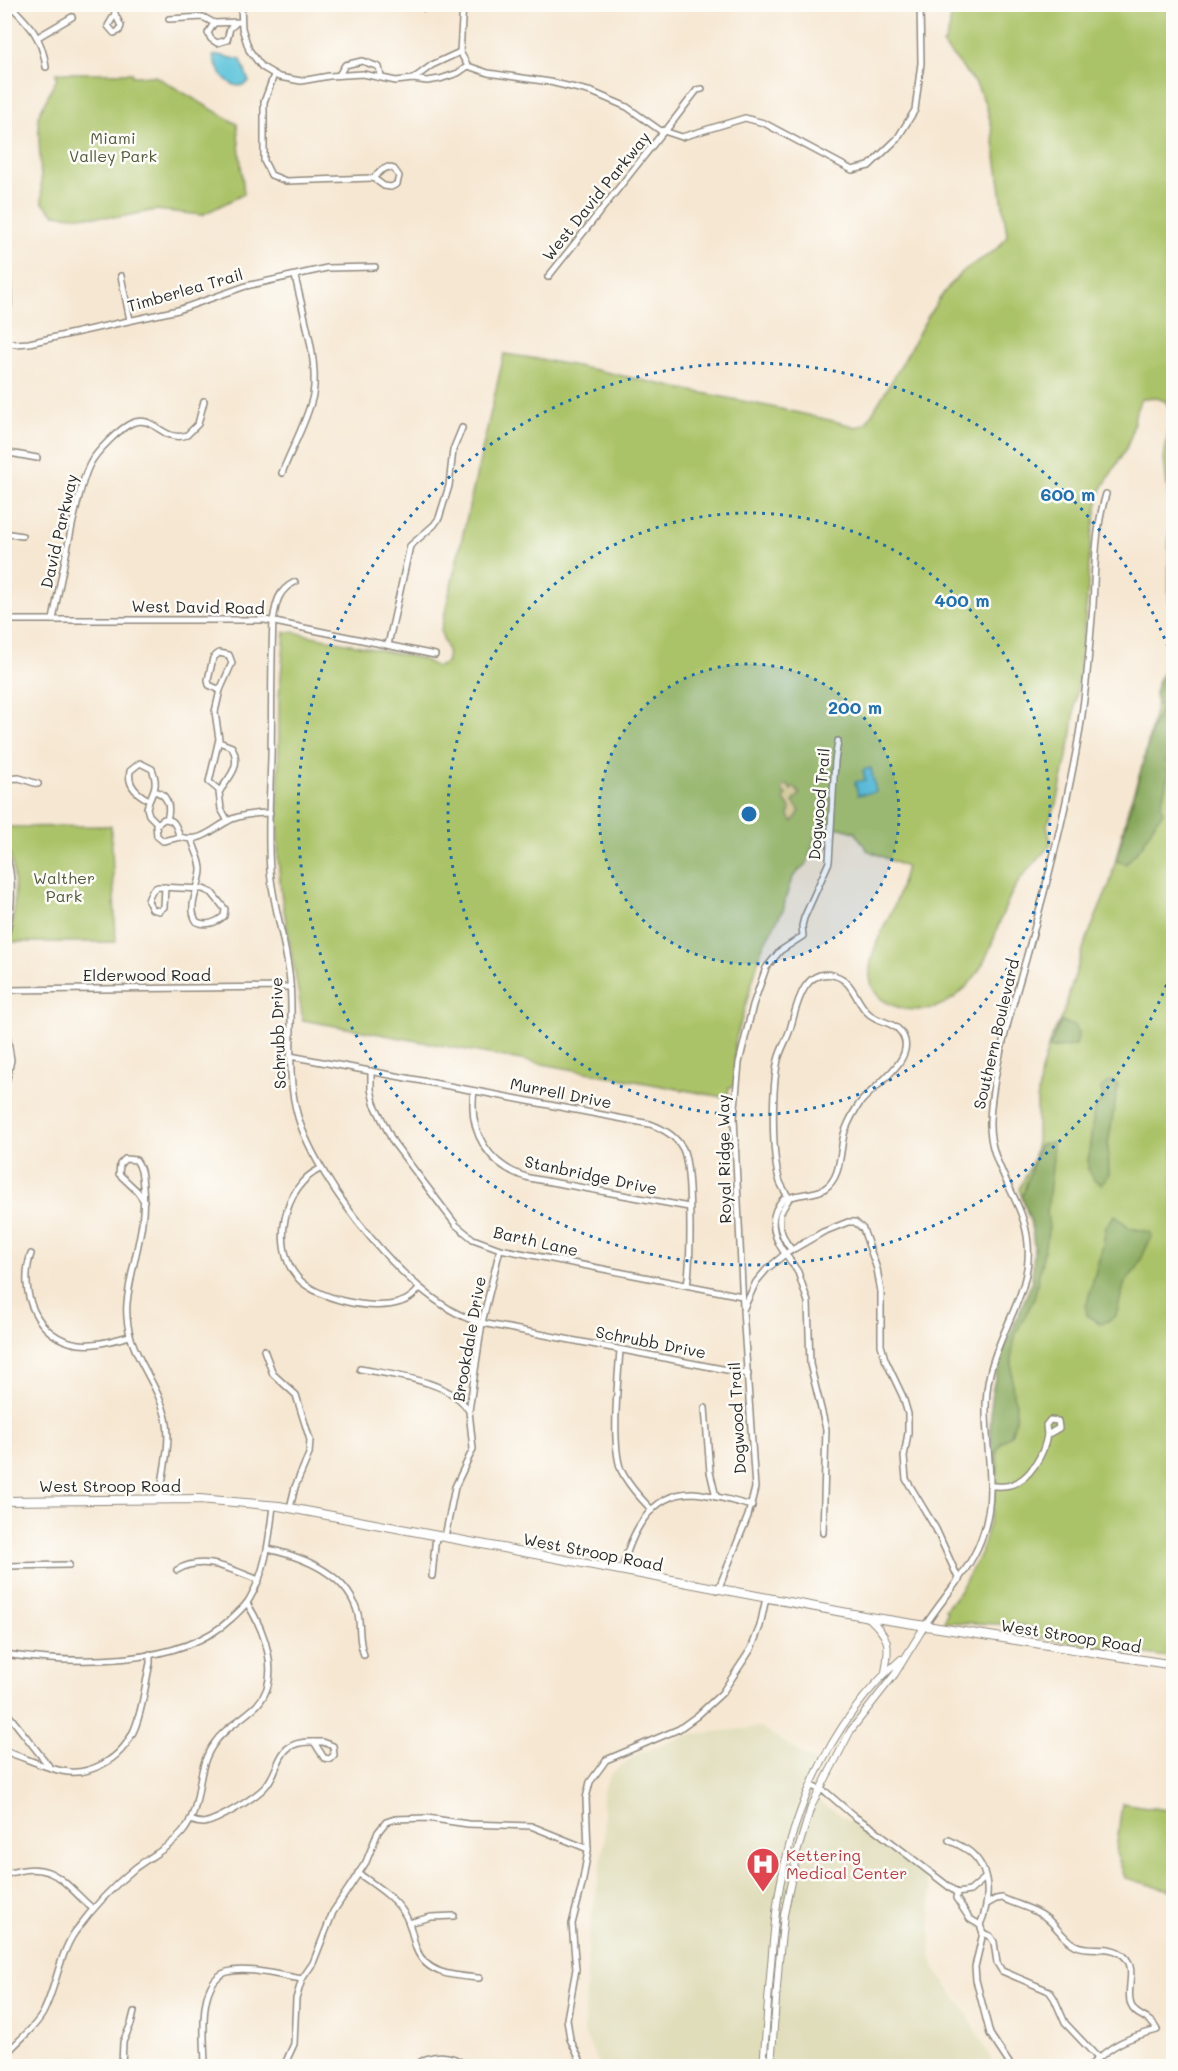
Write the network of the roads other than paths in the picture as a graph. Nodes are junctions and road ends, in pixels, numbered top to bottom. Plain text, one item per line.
1 (9, 4) edge
2 (114, 4) edge
3 (242, 4) edge
4 (463, 4) edge
5 (920, 4) edge
6 (115, 14) dead end
7 (72, 18) dead end
8 (169, 19) dead end
9 (214, 23) junction
10 (238, 23) junction
11 (38, 37) junction
12 (460, 52) junction
13 (468, 66) junction
14 (46, 67) dead end
15 (274, 75) junction
16 (339, 75) junction
17 (381, 77) junction
18 (413, 79) junction
19 (702, 89) dead end
20 (664, 131) junction
21 (373, 178) junction
22 (375, 267) dead end
23 (121, 276) dead end
24 (295, 276) junction
25 (548, 277) dead end
26 (8, 278) dead end
27 (130, 320) junction
28 (4, 323) edge
29 (4, 341) edge
30 (204, 401) dead end
31 (462, 428) dead end
32 (4, 452) edge
33 (37, 458) dead end
34 (282, 473) dead end
35 (1106, 494) dead end
36 (4, 533) edge
37 (22, 536) dead end
38 (295, 582) dead end
39 (4, 620) edge
40 (53, 620) junction
41 (273, 621) junction
42 (388, 645) junction
43 (435, 655) dead end
44 (220, 690) junction
45 (838, 741) dead end
46 (219, 742) junction
47 (4, 779) edge
48 (38, 784) dead end
49 (154, 791) junction
50 (220, 791) junction
51 (149, 800) junction
52 (270, 813) junction
53 (166, 819) junction
54 (228, 821) junction
55 (157, 823) junction
56 (180, 837) junction
57 (192, 839) junction
58 (4, 849) edge
59 (165, 887) junction
60 (197, 887) junction
61 (803, 936) joint
62 (4, 951) edge
63 (290, 987) junction
64 (4, 990) edge
65 (4, 1015) edge
66 (290, 1056) junction
67 (371, 1071) junction
68 (474, 1090) junction
69 (4, 1093) edge
70 (320, 1169) junction
71 (789, 1198) junction
72 (144, 1205) junction
73 (689, 1207) junction
74 (780, 1208) junction
75 (773, 1228) junction
76 (781, 1229) junction
77 (783, 1245) junction
78 (500, 1250) junction
79 (787, 1252) junction
80 (31, 1254) dead end
81 (687, 1285) junction
82 (419, 1289) junction
83 (742, 1296) junction
84 (743, 1310) junction
85 (482, 1323) junction
86 (130, 1336) junction
87 (264, 1350) dead end
88 (620, 1350) junction
89 (360, 1369) dead end
90 (748, 1374) junction
91 (705, 1408) dead end
92 (469, 1411) junction
93 (1047, 1435) dead end
94 (990, 1486) junction
95 (716, 1497) junction
96 (160, 1500) junction
97 (4, 1501) edge
98 (273, 1506) junction
99 (752, 1506) junction
100 (290, 1508) junction
101 (652, 1510) junction
102 (823, 1533) dead end
103 (436, 1535) junction
104 (446, 1537) junction
105 (268, 1549) junction
106 (69, 1565) dead end
107 (4, 1566) edge
108 (177, 1569) dead end
109 (622, 1571) junction
110 (432, 1575) dead end
111 (259, 1580) junction
112 (959, 1580) junction
113 (718, 1590) junction
114 (766, 1598) junction
115 (247, 1603) junction
116 (869, 1617) junction
117 (924, 1627) junction
118 (150, 1653) junction
119 (4, 1654) edge
120 (364, 1655) dead end
121 (904, 1657) junction
122 (1173, 1665) edge
123 (885, 1672) junction
124 (4, 1709) edge
125 (314, 1742) dead end
126 (4, 1751) edge
127 (49, 1766) junction
128 (811, 1786) junction
129 (819, 1788) junction
130 (190, 1820) junction
131 (949, 1840) dead end
132 (588, 1848) junction
133 (358, 1873) junction
134 (4, 1875) edge
135 (985, 1878) junction
136 (957, 1893) junction
137 (987, 1904) junction
138 (93, 1910) junction
139 (454, 1916) dead end
140 (409, 1923) junction
141 (980, 1925) junction
142 (983, 1933) junction
143 (479, 1978) dead end
144 (302, 1979) junction
145 (134, 2012) dead end
146 (4, 2057) edge
147 (1098, 2058) junction
148 (122, 2067) edge
149 (205, 2067) edge
150 (284, 2067) edge
151 (415, 2067) edge
152 (466, 2067) edge
153 (583, 2067) edge
154 (763, 2067) edge
155 (771, 2067) edge
156 (1011, 2067) edge
157 (1090, 2067) edge

1 - 11 street
2 - 6 street
3 - 10 street
4 - 12 street
5 - 20 street, West David Parkway
7 - 11 street
8 - 9 street
9 - 10 street
9 - 10 street
10 - 15 street
11 - 14 street
12 - 13 street
12 - 18 street
13 - 18 street
13 - 20 street, West David Parkway
15 - 16 street
15 - 21 street
16 - 17 street
16 - 17 street
17 - 18 street
19 - 20 street, West David Parkway
20 - 25 street, West David Parkway
21 - 21 street
22 - 24 street, Timberlea Trail
23 - 27 street
24 - 27 street, Timberlea Trail
24 - 34 street
26 - 28 street
27 - 29 street, Timberlea Trail
30 - 40 street, David Parkway
31 - 42 street
32 - 33 street
35 - 94 street, Southern Boulevard
36 - 37 street
38 - 41 street, Schrubb Drive
39 - 40 street, West David Road
40 - 41 street, West David Road
41 - 42 street, West David Road
41 - 52 street, Schrubb Drive
42 - 43 street, West David Road
44 - 44 street
44 - 46 street
45 - 61 street, Dogwood Trail
46 - 50 street
46 - 50 street
47 - 48 street
49 - 51 street
49 - 51 street
49 - 53 street
50 - 54 street
51 - 55 street
52 - 54 street
52 - 63 street, Schrubb Drive
53 - 55 street
53 - 56 street
54 - 57 street
55 - 56 street
56 - 57 street
57 - 60 street
58 - 62 street
59 - 59 street
59 - 60 street
60 - 60 street
61 - 83 street, Royal Ridge Way
63 - 64 street, Elderwood Road
63 - 66 street, Schrubb Drive
65 - 69 street
66 - 67 street, Murrell Drive
66 - 70 street, Schrubb Drive
67 - 68 street, Murrell Drive
67 - 78 street, Barth Lane
68 - 73 street, Stanbridge Drive
68 - 73 street, Murrell Drive
70 - 82 street, Schrubb Drive
70 - 82 street
71 - 71 street
71 - 74 street
72 - 72 street
72 - 86 street
73 - 81 street, Murrell Drive
74 - 75 street
74 - 76 street
75 - 76 street
75 - 77 street
76 - 77 street
77 - 79 street
78 - 81 street, Barth Lane
78 - 85 street, Brookdale Drive
79 - 84 street, Dogwood Trail
79 - 102 street
79 - 112 street, Dogwood Trail
80 - 86 street
81 - 83 street, Barth Lane
82 - 85 street, Schrubb Drive
83 - 84 street
84 - 90 street, Dogwood Trail
85 - 88 street, Schrubb Drive
85 - 92 street, Brookdale Drive
86 - 96 street
87 - 100 street
88 - 90 street, Schrubb Drive
88 - 101 street
89 - 92 street
90 - 99 street, Dogwood Trail
91 - 95 street
92 - 104 street, Brookdale Drive
93 - 94 street
94 - 112 street, Southern Boulevard
95 - 99 street
95 - 101 street
96 - 97 main road, West Stroop Road
96 - 98 main road, West Stroop Road
98 - 100 main road, West Stroop Road
98 - 105 street
99 - 113 street, Dogwood Trail
100 - 103 main road, West Stroop Road
101 - 109 street
103 - 104 main road, West Stroop Road
103 - 110 street
104 - 109 main road, West Stroop Road
105 - 111 street
105 - 120 street
106 - 107 street
108 - 111 street
109 - 113 main road, West Stroop Road
111 - 115 street
112 - 117 street, Southern Boulevard
113 - 114 main road, West Stroop Road
114 - 116 main road, West Stroop Road
114 - 132 street
115 - 118 street
115 - 130 street
116 - 117 main road, West Stroop Road
116 - 123 street
117 - 121 street, Southern Boulevard
117 - 122 main road, West Stroop Road
118 - 119 street
118 - 127 street
121 - 123 street, Southern Boulevard
121 - 129 street, Southern Boulevard
123 - 128 street, Southern Boulevard
124 - 127 street
125 - 130 street
126 - 127 street
128 - 129 street
128 - 154 street, Southern Boulevard
129 - 136 street
129 - 155 street, Southern Boulevard
130 - 138 street
131 - 135 street
132 - 133 street
132 - 153 street
133 - 140 street
133 - 144 street
134 - 138 street
135 - 136 street
135 - 137 street
136 - 141 street
137 - 141 street
137 - 147 street
138 - 146 street
139 - 140 street
140 - 143 street
141 - 142 street
142 - 147 street
142 - 156 street
144 - 149 street
144 - 150 street
145 - 148 street
147 - 157 street
151 - 152 street

